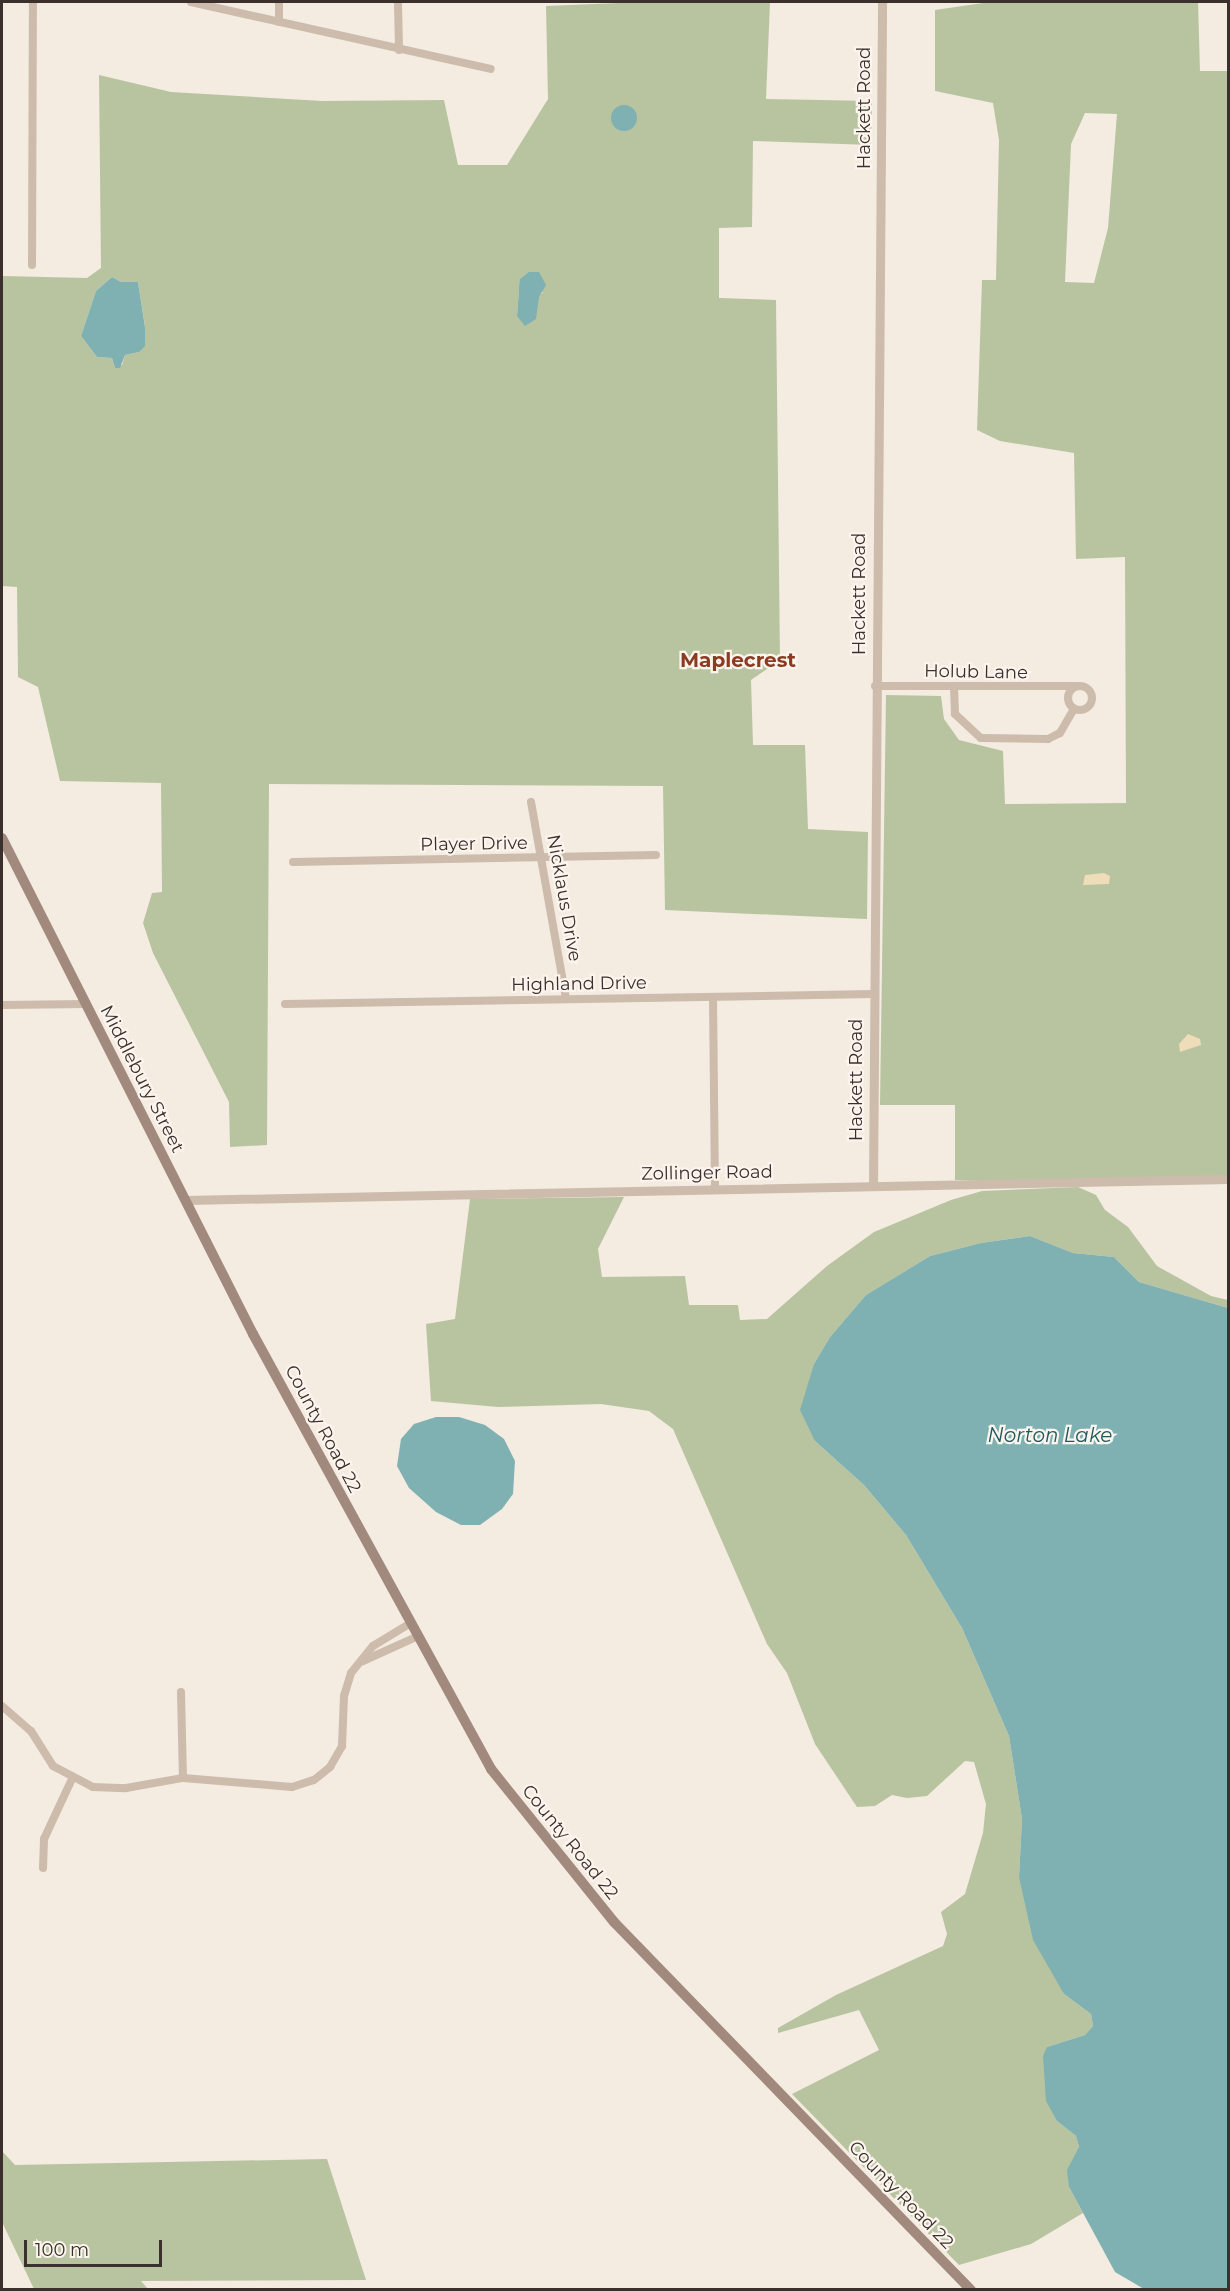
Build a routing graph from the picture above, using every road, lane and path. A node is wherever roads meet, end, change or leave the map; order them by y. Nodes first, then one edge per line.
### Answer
1 (33, 2) edge
2 (191, 2) edge
3 (279, 2) edge
4 (398, 2) edge
5 (882, 2) edge
6 (279, 22) junction
7 (399, 50) junction
8 (491, 69) dead end
9 (32, 265) dead end
10 (875, 686) junction
11 (954, 686) junction
12 (1075, 686) junction
13 (1074, 709) junction
14 (531, 802) dead end
15 (2, 838) edge
16 (656, 855) dead end
17 (543, 857) junction
18 (293, 862) dead end
19 (873, 993) junction
20 (713, 998) junction
21 (566, 999) junction
22 (86, 1004) junction
23 (285, 1004) dead end
24 (2, 1005) edge
25 (1228, 1179) edge
26 (873, 1186) junction
27 (715, 1189) junction
28 (186, 1200) junction
29 (253, 1334) joint
30 (409, 1624) junction
31 (416, 1638) junction
32 (363, 1661) junction
33 (181, 1692) dead end
34 (2, 1706) edge
35 (183, 1778) junction
36 (72, 1779) junction
37 (43, 1868) dead end
38 (971, 2289) edge

1 - 9 street
2 - 6 street
3 - 6 street
4 - 7 street
5 - 10 street, Hackett Road
6 - 7 street
7 - 8 street
10 - 11 street, Holub Lane
10 - 19 street, Hackett Road
11 - 12 street, Holub Lane
11 - 13 street
12 - 13 street
12 - 13 street
14 - 17 street, Nicklaus Drive
15 - 22 main road, Middlebury Street
16 - 17 street, Player Drive
17 - 18 street, Player Drive
17 - 21 street, Nicklaus Drive
19 - 20 street, Highland Drive
19 - 26 street, Hackett Road
20 - 21 street, Highland Drive
20 - 27 street
21 - 23 street, Highland Drive
22 - 24 street
22 - 28 main road, Middlebury Street
25 - 26 street, Zollinger Road
26 - 27 street, Zollinger Road
27 - 28 street, Zollinger Road
28 - 29 main road, Middlebury Street
29 - 30 main road, County Road 22
30 - 31 main road, County Road 22
30 - 32 street
31 - 32 street
31 - 38 main road, County Road 22
32 - 35 street
33 - 35 street
34 - 36 street
35 - 36 street
36 - 37 street

